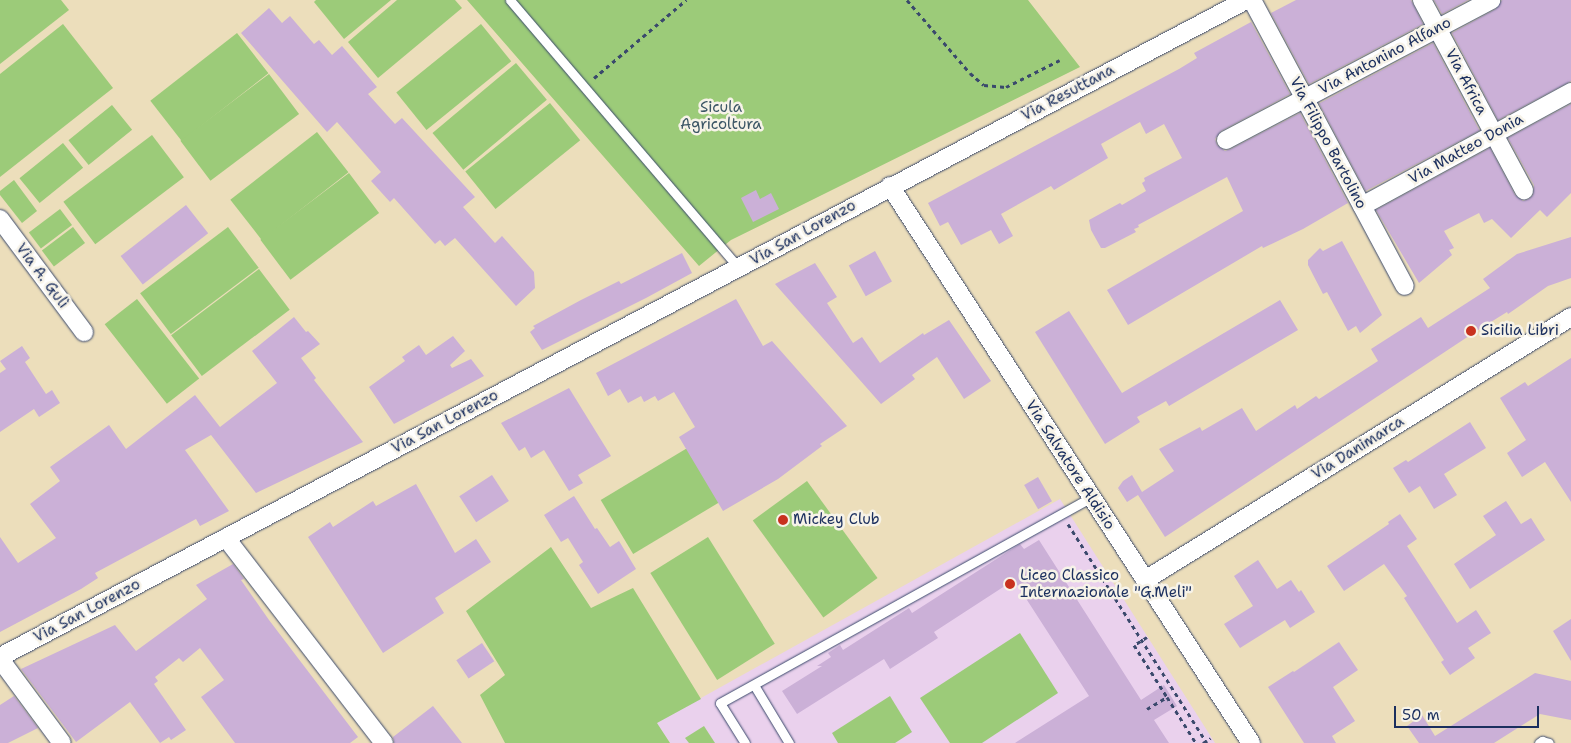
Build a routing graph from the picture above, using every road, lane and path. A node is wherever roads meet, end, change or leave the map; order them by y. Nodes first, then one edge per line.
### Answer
1 (510, 0) edge
2 (686, 0) edge
3 (907, 0) edge
4 (1246, 0) edge
5 (1252, 0) edge
6 (1422, 0) edge
7 (1491, 0) edge
8 (1438, 29) junction
9 (1060, 60) dead end
10 (584, 86) junction
11 (1571, 92) edge
12 (1305, 99) junction
13 (1494, 134) junction
14 (1226, 140) dead end
15 (890, 186) junction
16 (1524, 190) dead end
17 (1362, 206) junction
18 (0, 219) edge
19 (739, 268) junction
20 (1405, 286) dead end
21 (1571, 317) edge
22 (84, 332) dead end
23 (1092, 497) junction
24 (1062, 514) junction
25 (226, 538) junction
26 (1145, 580) junction
27 (1147, 637) dead end
28 (1141, 641) junction
29 (0, 658) edge
30 (754, 685) junction
31 (1166, 697) junction
32 (1147, 709) dead end
33 (1211, 738) dead end
34 (1205, 742) edge
35 (62, 743) edge
36 (384, 743) edge
37 (745, 743) edge
38 (789, 743) edge
39 (1196, 743) edge
40 (1251, 743) edge
41 (1539, 743) edge
42 (1549, 743) edge

1 - 10 lane
2 - 10 path
3 - 9 path
4 - 15 street, Via Resuttana
5 - 12 street, Via Filippo Bartolino
6 - 8 street, Via Africa
7 - 8 street, Via Antonino Alfano
8 - 12 street, Via Antonino Alfano
8 - 13 street, Via Africa
10 - 19 lane
11 - 13 street, Via Matteo Donia
12 - 14 street, Via Antonino Alfano
12 - 17 street, Via Filippo Bartolino
13 - 16 street, Via Africa
13 - 17 street, Via Matteo Donia
15 - 19 street, Via San Lorenzo
15 - 23 street, Via Salvatore Aldisio
17 - 20 street, Via Filippo Bartolino
18 - 22 street, Via A. Gulì
19 - 25 street, Via San Lorenzo
21 - 26 street, Via Danimarca
23 - 24 lane
23 - 26 street, Via Salvatore Aldisio
24 - 28 path
24 - 30 lane
25 - 29 street, Via San Lorenzo
25 - 36 street
26 - 40 street, Via Salvatore Aldisio
27 - 28 path
28 - 31 path
28 - 34 path
29 - 35 street
30 - 37 lane
30 - 38 lane
31 - 32 path
31 - 39 path
33 - 34 path
41 - 42 lane

